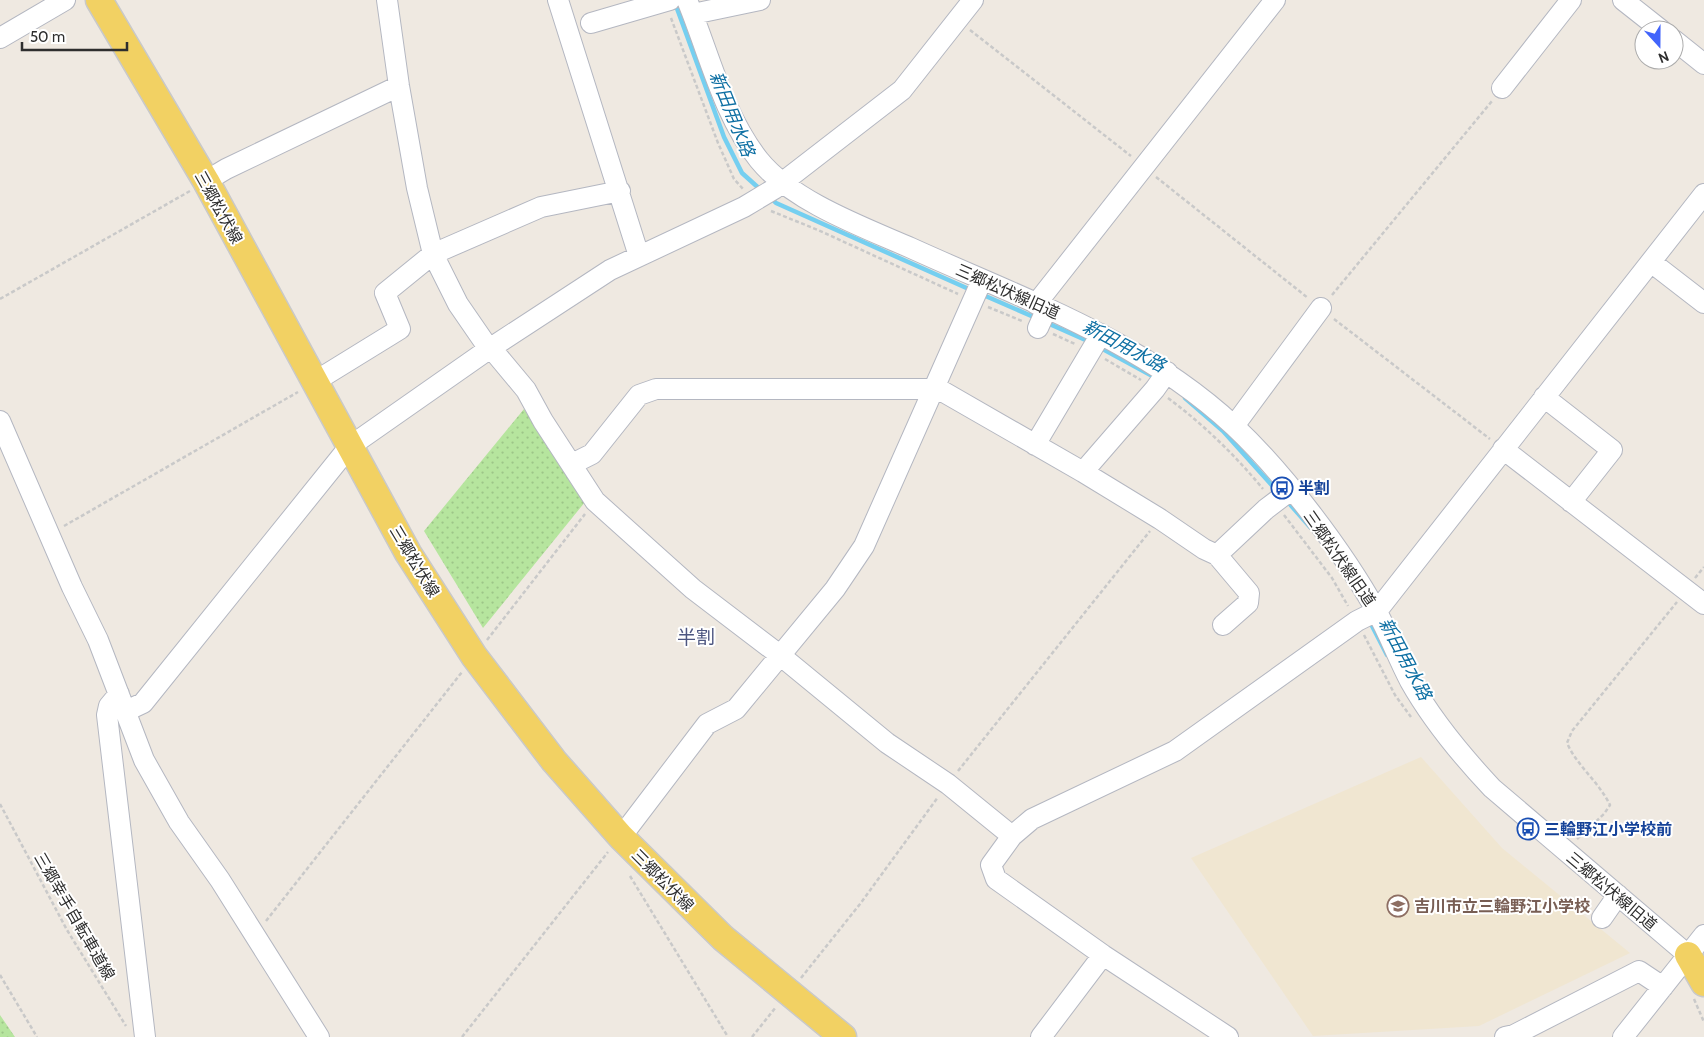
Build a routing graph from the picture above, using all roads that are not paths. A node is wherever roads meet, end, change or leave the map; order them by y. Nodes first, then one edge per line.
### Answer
1 (65, 0) edge
2 (99, 0) edge
3 (388, 0) edge
4 (558, 0) edge
5 (760, 0) edge
6 (973, 0) edge
7 (1275, 0) edge
8 (1571, 0) edge
9 (1623, 0) edge
10 (668, 1) edge
11 (690, 7) edge
12 (1648, 20) edge
13 (591, 23) dead end
14 (0, 38) edge
15 (1684, 48) edge
16 (1704, 64) edge
17 (399, 86) junction
18 (1502, 88) road end
19 (206, 182) junction
20 (778, 186) junction
21 (620, 192) junction
22 (1702, 201) edge
23 (433, 254) junction
24 (639, 256) junction
25 (1651, 262) junction
26 (978, 290) junction
27 (1704, 303) edge
28 (1321, 308) road end
29 (1041, 314) junction
30 (1096, 342) junction
31 (490, 349) junction
32 (1162, 380) junction
33 (314, 382) junction
34 (934, 388) junction
35 (1544, 397) junction
36 (0, 421) edge
37 (1234, 426) junction
38 (1034, 445) junction
39 (349, 446) junction
40 (1503, 449) junction
41 (572, 464) junction
42 (1083, 472) junction
43 (1284, 495) junction
44 (1571, 502) junction
45 (1217, 555) junction
46 (1704, 604) edge
47 (1368, 616) junction
48 (1223, 624) dead end
49 (781, 656) junction
50 (122, 702) junction
51 (1012, 836) junction
52 (621, 837) junction
53 (1618, 895) junction
54 (1602, 918) dead end
55 (1704, 935) edge
56 (1103, 955) junction
57 (1696, 960) edge
58 (1704, 983) edge
59 (1663, 987) junction
60 (136, 1033) edge
61 (319, 1037) edge
62 (843, 1037) edge
63 (1040, 1037) edge
64 (1228, 1037) edge
65 (1505, 1037) edge
66 (1623, 1037) edge

1 - 14 street
2 - 19 main road, 三郷松伏線
3 - 17 street
4 - 21 street
5 - 11 street
6 - 20 street
7 - 29 street
8 - 18 street
9 - 12 street
10 - 13 street
11 - 20 street, 三郷松伏線旧道
15 - 16 street
17 - 19 street
17 - 23 street
19 - 33 main road, 三郷松伏線
20 - 24 street
20 - 26 street, 三郷松伏線旧道
21 - 23 street
21 - 24 street
22 - 25 street
23 - 31 street
23 - 33 street
24 - 31 street
25 - 27 street
25 - 35 street
26 - 29 street, 三郷松伏線旧道
26 - 34 street
28 - 37 street
29 - 30 street, 三郷松伏線旧道
30 - 32 street, 三郷松伏線旧道
30 - 38 street
31 - 39 street
31 - 41 street
32 - 37 street, 三郷松伏線旧道
32 - 42 street
33 - 39 main road, 三郷松伏線
34 - 38 street
34 - 41 street
34 - 49 street
35 - 40 street
35 - 44 street
36 - 50 street
37 - 43 street, 三郷松伏線旧道
38 - 42 street
39 - 50 street
39 - 52 main road, 三郷松伏線
40 - 44 street
40 - 47 street
41 - 49 street
42 - 45 street
43 - 45 street
43 - 47 street, 三郷松伏線旧道
44 - 46 street
45 - 48 street
47 - 51 street
47 - 53 street, 三郷松伏線旧道
49 - 51 street
49 - 52 street
50 - 60 street
50 - 61 street
51 - 56 street
52 - 62 main road, 三郷松伏線
53 - 54 street
53 - 57 street, 三郷松伏線旧道
55 - 57 street
56 - 63 street
56 - 64 street
57 - 58 main road
57 - 59 street
59 - 65 street
59 - 66 street

